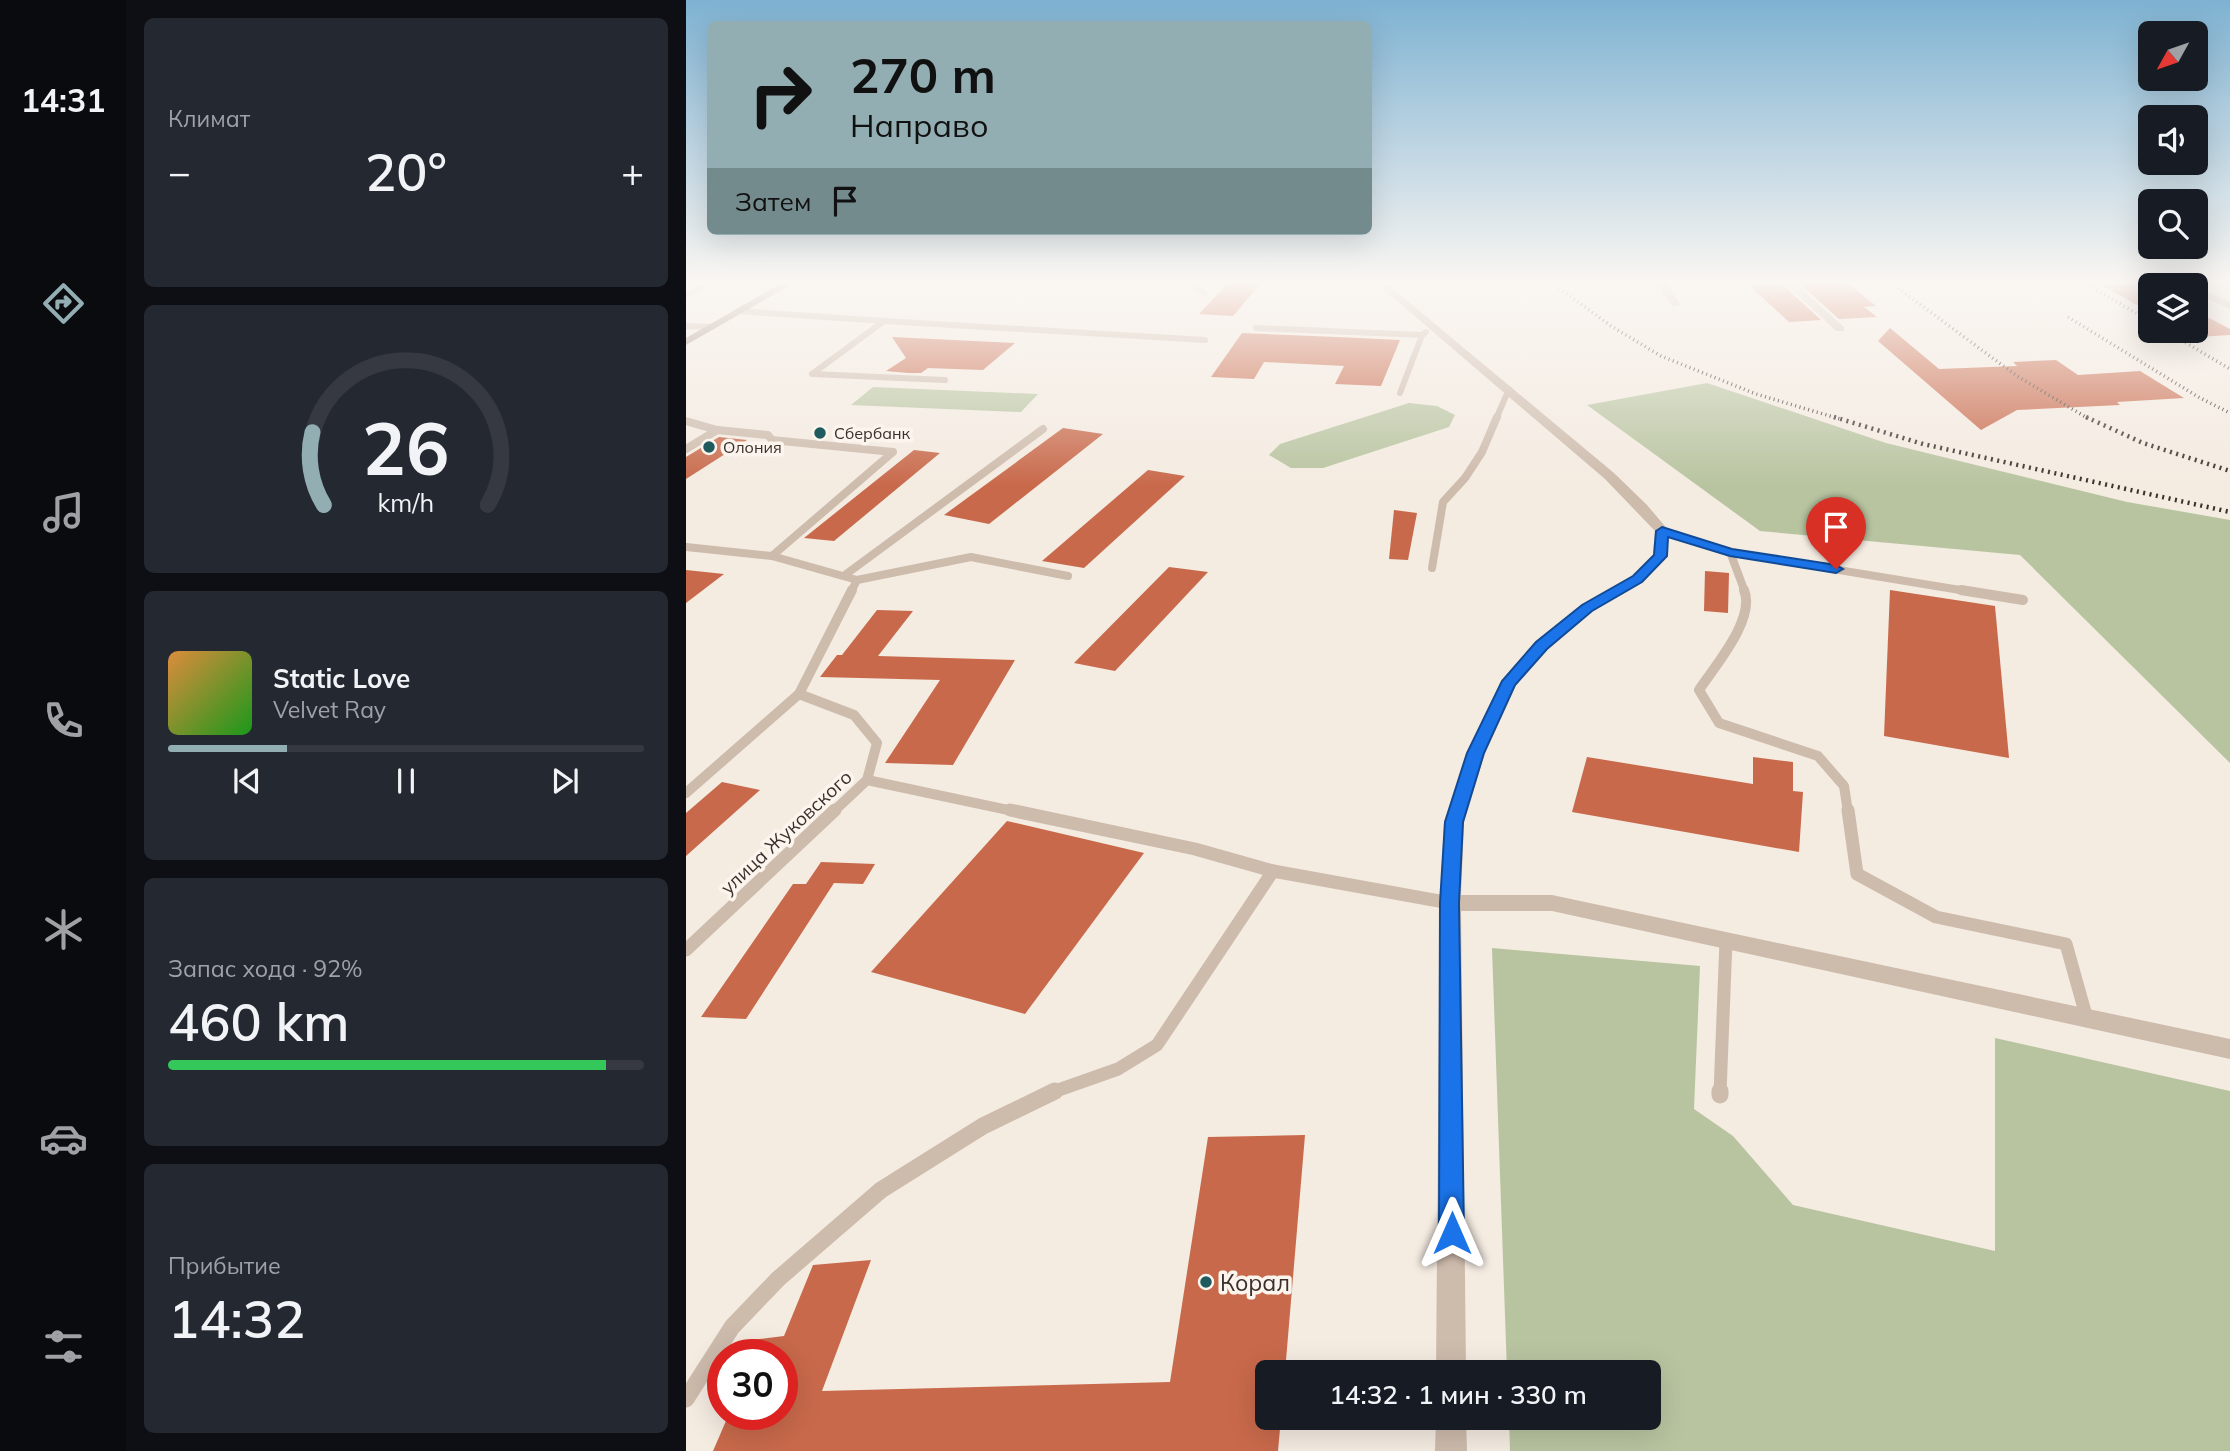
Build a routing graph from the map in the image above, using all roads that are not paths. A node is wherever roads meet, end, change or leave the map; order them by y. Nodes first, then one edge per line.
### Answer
1 (844, 351) edge
2 (1418, 351) edge
3 (1453, 351) edge
4 (946, 380) dead end
5 (1509, 389) junction
6 (1400, 393) dead end
7 (686, 421) edge
8 (1043, 429) dead end
9 (717, 430) junction
10 (686, 449) edge
11 (1662, 531) junction
12 (686, 547) edge
13 (1730, 552) junction
14 (772, 556) junction
15 (1432, 568) dead end
16 (845, 575) junction
17 (1068, 576) dead end
18 (857, 580) junction
19 (2023, 600) dead end
20 (799, 694) junction
21 (867, 780) junction
22 (686, 793) edge
23 (1273, 871) junction
24 (1450, 903) junction
25 (1726, 941) junction
26 (686, 950) edge
27 (2087, 1019) junction
28 (2230, 1049) edge
29 (1720, 1095) dead end
30 (1451, 1360) edge
31 (686, 1399) edge
32 (1451, 1430) edge
33 (1451, 1451) edge

1 - 4 lane
2 - 6 lane
3 - 5 street
5 - 11 street
5 - 15 lane
7 - 9 lane
8 - 16 lane
9 - 10 lane
9 - 14 lane
11 - 13 lane
11 - 24 street
12 - 14 lane
13 - 19 lane
13 - 27 lane
14 - 16 lane
16 - 18 lane
17 - 18 lane
18 - 20 lane
20 - 21 lane, улица Жуковского
20 - 22 lane
21 - 23 lane
21 - 26 lane, улица Жуковского
23 - 24 lane
23 - 31 lane
24 - 25 street
24 - 30 street
25 - 27 street
25 - 29 lane
27 - 28 street
32 - 33 street

